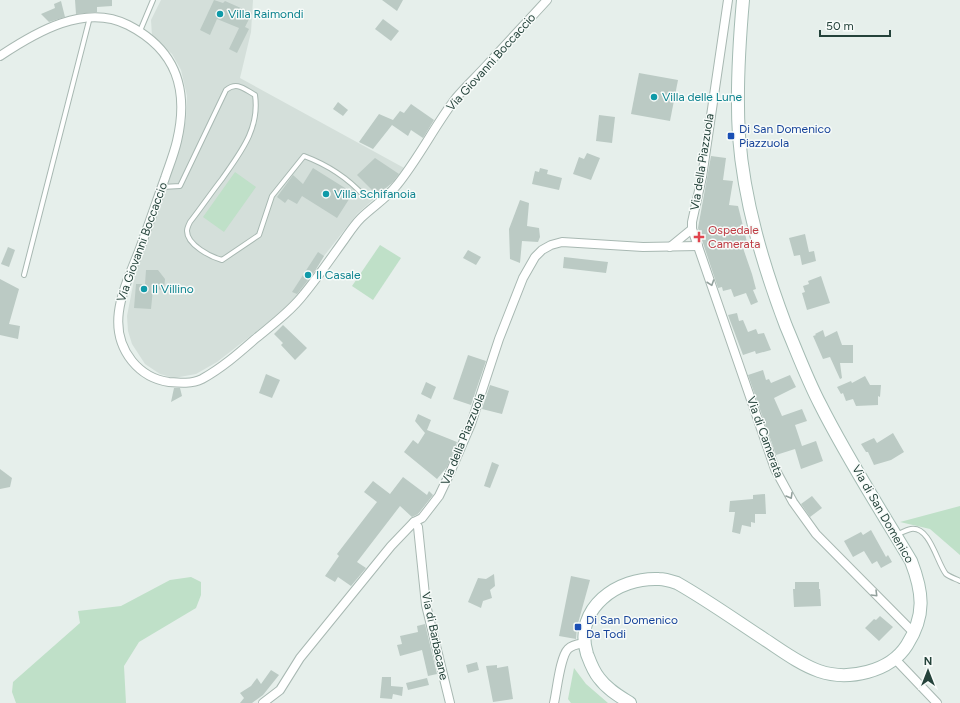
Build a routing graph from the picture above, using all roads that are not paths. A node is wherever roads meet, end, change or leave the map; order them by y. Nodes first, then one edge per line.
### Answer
1 (154, 0) edge
2 (547, 0) edge
3 (728, 0) edge
4 (743, 0) edge
5 (90, 17) junction
6 (140, 31) junction
7 (0, 56) edge
8 (162, 187) junction
9 (364, 196) dead end
10 (692, 228) junction
11 (698, 246) junction
12 (670, 247) junction
13 (24, 275) dead end
14 (414, 522) junction
15 (896, 535) junction
16 (960, 581) edge
17 (914, 633) junction
18 (585, 643) junction
19 (895, 659) junction
20 (280, 690) junction
21 (263, 703) edge
22 (275, 703) edge
23 (450, 703) edge
24 (554, 703) edge
25 (630, 703) edge
26 (937, 703) edge

1 - 6 lane
2 - 8 street, Via Giovanni Boccaccio
3 - 10 street, Via della Piazzuola
4 - 15 main road, Via di San Domenico
5 - 6 street, Via Giovanni Boccaccio
5 - 7 street, Via Giovanni Boccaccio
5 - 13 lane
6 - 8 street, Via Giovanni Boccaccio
8 - 9 lane
10 - 11 street, Via della Piazzuola
10 - 12 street
11 - 12 street, Via della Piazzuola
11 -> 17 street, Via di Camerata
12 - 14 street, Via della Piazzuola
14 - 20 street, Via della Piazzuola
14 - 23 street, Via di Barbacane
15 - 16 lane
15 - 17 main road, Via di San Domenico
17 - 19 main road, Via di San Domenico
18 - 19 main road, Via di San Domenico
18 - 24 street
18 - 25 main road, Via di San Domenico
19 - 26 street
20 - 21 street, Via della Piazzuola
20 - 22 street

